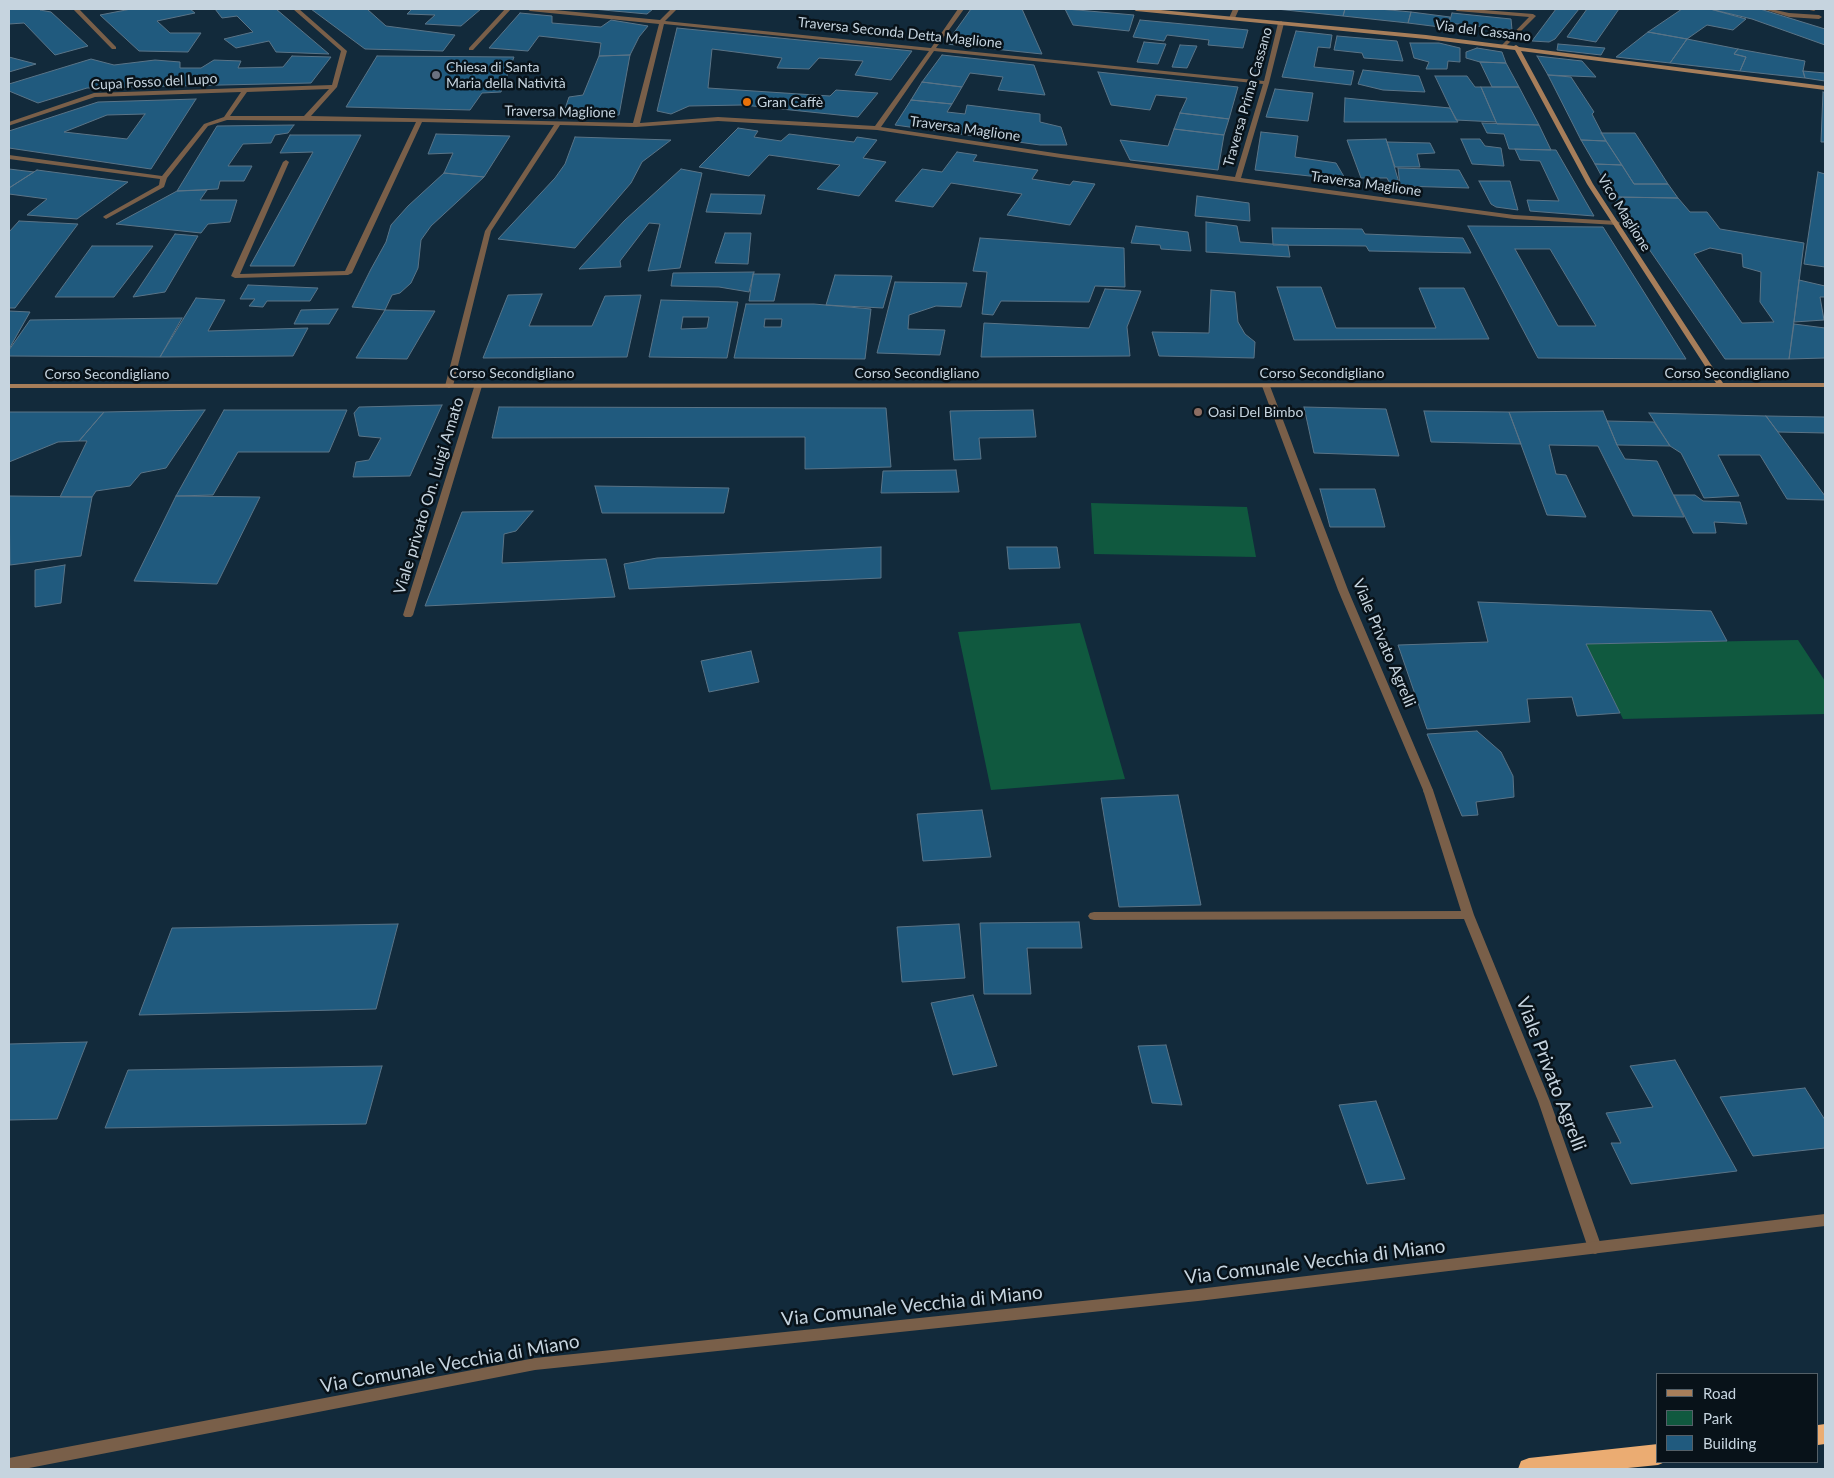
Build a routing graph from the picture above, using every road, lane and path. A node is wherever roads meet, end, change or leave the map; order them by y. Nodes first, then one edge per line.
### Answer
1 (76, 9) edge
2 (296, 9) edge
3 (508, 9) edge
4 (530, 9) edge
5 (674, 9) edge
6 (961, 9) edge
7 (1136, 9) edge
8 (1236, 9) edge
9 (1456, 9) edge
10 (1539, 9) edge
11 (1766, 9) edge
12 (1807, 9) edge
13 (1814, 9) edge
14 (1533, 16) junction
15 (1819, 16) junction
16 (1232, 18) junction
17 (1825, 19) edge
18 (662, 22) junction
19 (1281, 23) junction
20 (1504, 46) junction
21 (1516, 47) junction
22 (114, 48) dead end
23 (934, 49) junction
24 (471, 50) dead end
25 (1266, 83) junction
26 (334, 87) junction
27 (1825, 88) edge
28 (245, 90) junction
29 (226, 118) junction
30 (306, 118) junction
31 (420, 122) junction
32 (9, 124) edge
33 (557, 125) junction
34 (636, 125) junction
35 (876, 128) junction
36 (9, 157) edge
37 (286, 162) dead end
38 (164, 178) junction
39 (1238, 178) junction
40 (106, 217) dead end
41 (1617, 223) junction
42 (1721, 385) junction
43 (1825, 385) edge
44 (9, 386) edge
45 (449, 386) junction
46 (478, 386) junction
47 (1266, 386) junction
48 (408, 615) dead end
49 (1468, 915) junction
50 (1094, 916) dead end
51 (1825, 1220) edge
52 (1595, 1248) junction
53 (1656, 1454) edge
54 (9, 1466) edge
55 (1530, 1469) edge

1 - 22 street
2 - 26 street
3 - 24 street
4 - 18 street, Traversa Seconda Detta Maglione
5 - 18 street
6 - 23 street
7 - 16 main road, Via del Cassano
8 - 16 street
9 - 14 street
10 - 14 street
11 - 15 street
12 - 13 street
12 - 15 street
14 - 20 street
15 - 17 street
16 - 19 main road, Via del Cassano
18 - 23 street, Traversa Seconda Detta Maglione
18 - 34 street
19 - 20 main road, Via del Cassano
19 - 25 street, Traversa Prima Cassano
20 - 21 main road, Via del Cassano
21 - 27 main road, Via del Cassano
21 - 41 main road, Vico Maglione
23 - 25 street, Traversa Seconda Detta Maglione
23 - 35 street
25 - 39 street, Traversa Prima Cassano
26 - 28 street, Cupa Fosso del Lupo
26 - 30 street
28 - 29 street
28 - 32 street, Cupa Fosso del Lupo
29 - 30 street, Traversa Maglione
29 - 38 street
30 - 31 street, Traversa Maglione
31 - 33 street, Traversa Maglione
31 - 37 street
33 - 34 street, Traversa Maglione
33 - 45 street
34 - 35 street, Traversa Maglione
35 - 39 street, Traversa Maglione
36 - 38 street
38 - 40 street
39 - 41 street, Traversa Maglione
41 - 42 main road, Vico Maglione
42 - 43 main road, Corso Secondigliano
42 - 47 main road, Corso Secondigliano
44 - 45 main road, Corso Secondigliano
45 - 46 main road, Corso Secondigliano
46 - 47 main road, Corso Secondigliano
46 - 48 street, Viale privato On. Luigi Amato
47 - 49 street, Viale Privato Agrelli
49 - 50 street
49 - 52 street, Viale Privato Agrelli
51 - 52 street, Via Comunale Vecchia di Miano
52 - 54 street, Via Comunale Vecchia di Miano
53 - 55 highway

